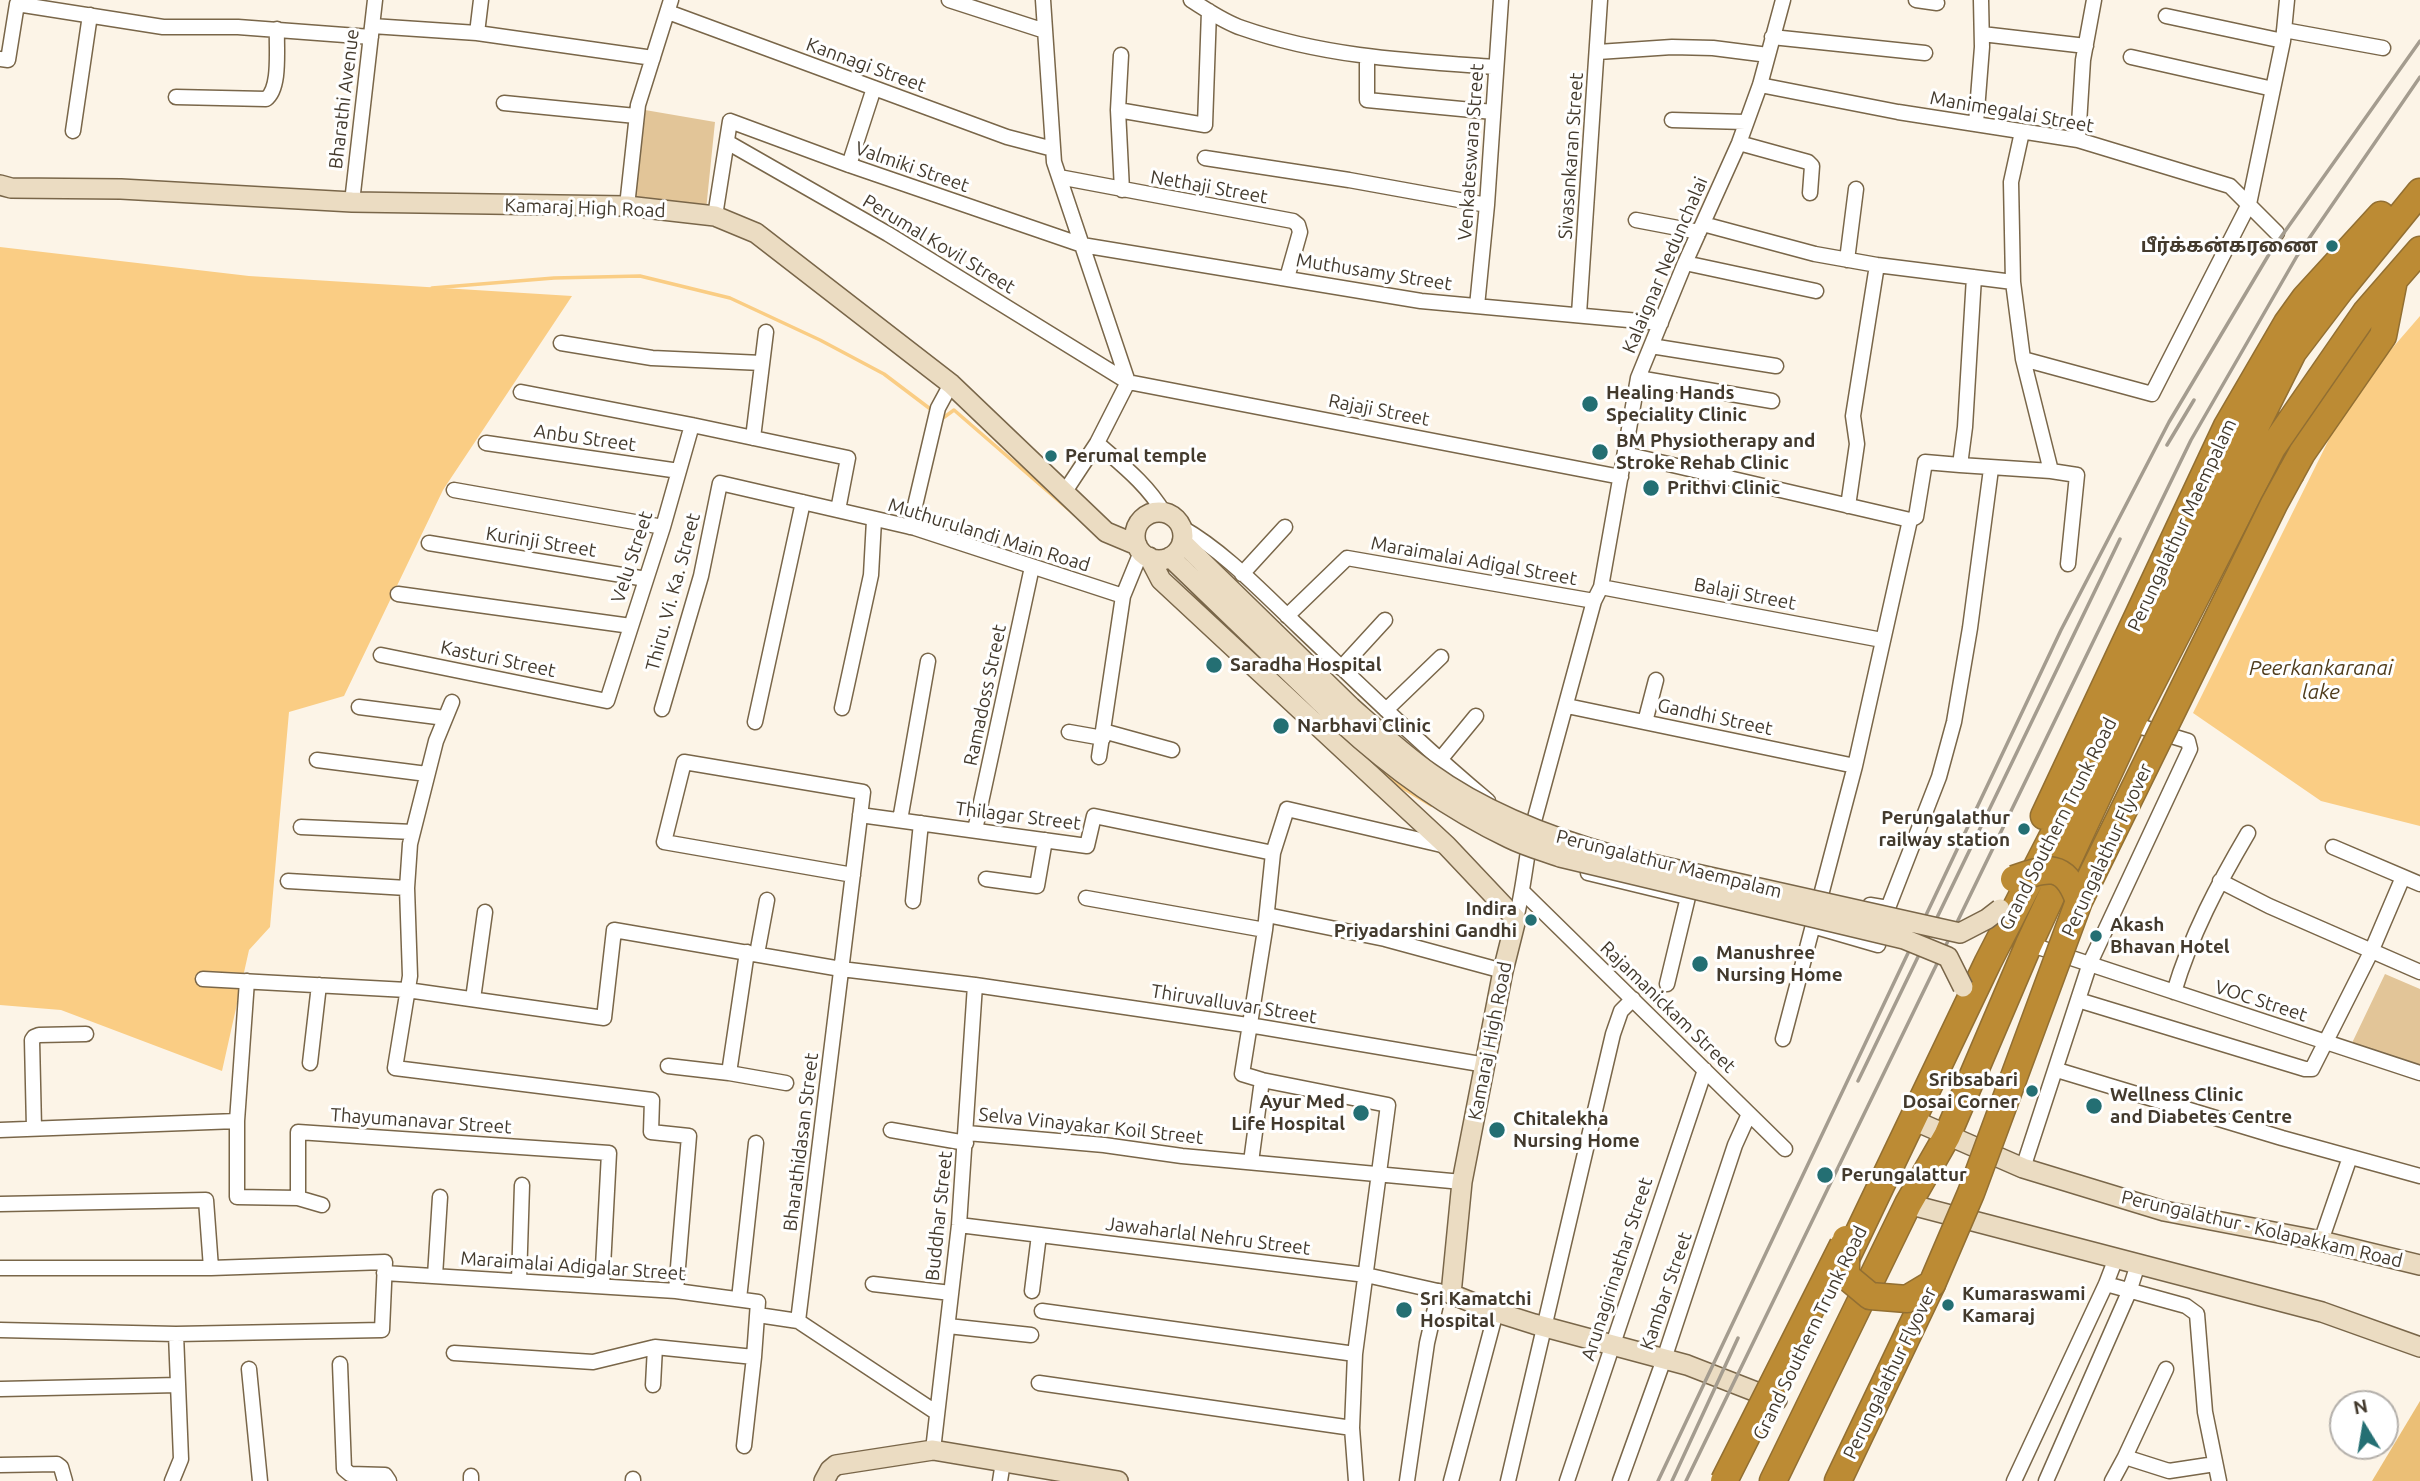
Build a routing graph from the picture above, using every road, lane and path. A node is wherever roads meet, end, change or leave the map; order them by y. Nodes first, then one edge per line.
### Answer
1 (375, 0) edge
2 (481, 0) edge
3 (949, 0) edge
4 (1043, 0) edge
5 (1191, 0) edge
6 (1501, 0) edge
7 (1600, 0) edge
8 (1783, 0) edge
9 (1916, 0) edge
10 (1981, 0) edge
11 (2094, 0) edge
12 (2287, 0) edge
13 (17, 2) edge
14 (1937, 3) dead end
15 (669, 6) edge
16 (1209, 11) junction
17 (90, 15) junction
18 (2166, 16) dead end
19 (277, 29) junction
20 (1045, 31) junction
21 (372, 32) junction
22 (477, 33) junction
23 (1982, 34) junction
24 (2283, 36) junction
25 (1772, 37) junction
26 (2086, 46) junction
27 (2383, 48) dead end
28 (1598, 52) junction
29 (1925, 53) dead end
30 (1121, 55) dead end
31 (1768, 55) junction
32 (1367, 57) junction
33 (2131, 57) dead end
34 (653, 58) junction
35 (0, 59) edge
36 (1496, 67) junction
37 (1760, 85) junction
38 (874, 88) junction
39 (2273, 89) junction
40 (176, 97) dead end
41 (504, 103) dead end
42 (1118, 110) junction
43 (1493, 112) junction
44 (636, 116) junction
45 (1672, 120) dead end
46 (1745, 122) junction
47 (1976, 123) junction
48 (73, 131) dead end
49 (2022, 132) junction
50 (2078, 140) junction
51 (727, 142) junction
52 (1739, 143) junction
53 (1053, 149) junction
54 (1205, 158) dead end
55 (849, 165) junction
56 (1059, 177) junction
57 (2420, 178) edge
58 (0, 185) edge
59 (1856, 189) dead end
60 (1122, 190) junction
61 (1810, 192) dead end
62 (2420, 192) edge
63 (352, 202) junction
64 (2249, 204) junction
65 (1488, 205) junction
66 (627, 206) junction
67 (715, 216) junction
68 (1636, 220) dead end
69 (1701, 228) junction
70 (2277, 233) dead end
71 (1082, 245) junction
72 (2420, 250) edge
73 (1847, 260) junction
74 (1685, 263) junction
75 (1877, 265) junction
76 (1287, 278) junction
77 (1974, 278) junction
78 (2395, 278) junction
79 (2013, 282) junction
80 (1816, 291) dead end
81 (1477, 306) junction
82 (1579, 314) junction
83 (1661, 323) junction
84 (766, 332) dead end
85 (561, 343) dead end
86 (1651, 346) junction
87 (2023, 359) junction
88 (762, 363) junction
89 (1776, 366) dead end
90 (1638, 378) junction
91 (1128, 382) junction
92 (951, 384) junction
93 (521, 392) dead end
94 (1772, 401) dead end
95 (692, 425) junction
96 (753, 438) junction
97 (486, 443) dead end
98 (1097, 443) junction
99 (1625, 454) junction
100 (1960, 465) junction
101 (1991, 468) junction
102 (679, 471) junction
103 (2050, 471) junction
104 (1621, 477) junction
105 (720, 484) joint
106 (454, 490) dead end
107 (803, 502) junction
108 (1075, 502) junction
109 (1849, 506) junction
110 (838, 510) junction
111 (1164, 513) junction
112 (874, 520) junction
113 (1910, 520) junction
114 (663, 527) junction
115 (910, 527) junction
116 (1285, 527) dead end
117 (1178, 542) junction
118 (429, 543) dead end
119 (1142, 551) junction
120 (2068, 564) dead end
121 (1032, 567) junction
122 (1242, 574) junction
123 (646, 579) junction
124 (1601, 587) junction
125 (398, 594) dead end
126 (1123, 596) junction
127 (1594, 601) junction
128 (1287, 615) junction
129 (1385, 620) dead end
130 (631, 626) junction
131 (1882, 640) junction
132 (381, 654) dead end
133 (1441, 657) dead end
134 (928, 661) dead end
135 (1341, 667) junction
136 (1656, 680) dead end
137 (607, 701) joint
138 (452, 702) dead end
139 (1567, 706) junction
140 (359, 707) dead end
141 (842, 708) dead end
142 (662, 709) dead end
143 (1385, 710) junction
144 (1345, 714) junction
145 (1476, 716) dead end
146 (445, 718) junction
147 (755, 722) dead end
148 (1645, 722) junction
149 (2132, 724) junction
150 (1069, 732) dead end
151 (1103, 734) junction
152 (1171, 750) dead end
153 (1099, 757) dead end
154 (317, 760) dead end
155 (1439, 761) junction
156 (1855, 766) junction
157 (427, 774) junction
158 (860, 815) junction
159 (900, 820) junction
160 (921, 823) junction
161 (1533, 825) junction
162 (301, 827) dead end
163 (975, 830) junction
164 (413, 832) junction
165 (2248, 833) dead end
166 (1045, 840) junction
167 (1447, 846) junction
168 (2333, 847) dead end
169 (1273, 853) junction
170 (1526, 855) junction
171 (853, 875) junction
172 (2403, 877) junction
173 (986, 879) dead end
174 (2014, 879) junction
175 (288, 881) dead end
176 (2220, 881) junction
177 (2420, 884) edge
178 (407, 888) junction
179 (1523, 892) junction
180 (1821, 895) junction
181 (1688, 897) junction
182 (1086, 898) dead end
183 (766, 900) dead end
184 (913, 901) dead end
185 (2079, 901) junction
186 (2000, 909) junction
187 (485, 912) dead end
188 (1267, 915) junction
189 (1516, 919) junction
190 (1813, 926) junction
191 (1265, 930) junction
192 (2029, 944) junction
193 (1878, 945) dead end
194 (2371, 952) junction
195 (752, 953) junction
196 (2090, 963) junction
197 (841, 969) junction
198 (1503, 971) junction
199 (2420, 972) edge
200 (203, 979) dead end
201 (247, 981) junction
202 (1667, 984) dead end
203 (319, 985) junction
204 (975, 985) junction
205 (1963, 987) junction
206 (407, 990) junction
207 (2174, 992) junction
208 (472, 999) junction
209 (1633, 999) junction
210 (2078, 1000) junction
211 (1249, 1026) junction
212 (86, 1034) dead end
213 (1783, 1039) dead end
214 (2326, 1042) junction
215 (310, 1063) dead end
216 (1486, 1065) junction
217 (668, 1066) dead end
218 (1705, 1070) junction
219 (2057, 1070) junction
220 (729, 1073) junction
221 (2420, 1073) edge
222 (1262, 1080) junction
223 (786, 1083) dead end
224 (1749, 1114) junction
225 (1913, 1120) junction
226 (237, 1121) junction
227 (34, 1128) junction
228 (0, 1130) edge
229 (891, 1130) dead end
230 (1947, 1136) junction
231 (966, 1138) junction
232 (756, 1143) dead end
233 (1785, 1149) dead end
234 (2350, 1157) junction
235 (1251, 1162) junction
236 (2023, 1168) junction
237 (1379, 1173) junction
238 (2420, 1177) edge
239 (1462, 1182) junction
240 (522, 1185) dead end
241 (299, 1198) junction
242 (440, 1198) dead end
243 (0, 1204) edge
244 (1908, 1204) junction
245 (322, 1205) dead end
246 (959, 1226) junction
247 (1039, 1235) junction
248 (1846, 1239) junction
249 (2321, 1241) junction
250 (2116, 1258) junction
251 (2138, 1264) junction
252 (2420, 1265) edge
253 (0, 1268) edge
254 (211, 1268) junction
255 (384, 1273) junction
256 (1366, 1275) junction
257 (435, 1276) junction
258 (519, 1281) junction
259 (873, 1284) dead end
260 (1933, 1284) junction
261 (2106, 1284) junction
262 (602, 1286) junction
263 (676, 1291) junction
264 (1032, 1291) dead end
265 (2129, 1292) junction
266 (951, 1293) junction
267 (1445, 1293) junction
268 (739, 1299) junction
269 (758, 1309) junction
270 (1042, 1311) dead end
271 (1496, 1312) junction
272 (798, 1321) junction
273 (948, 1326) junction
274 (1545, 1327) junction
275 (0, 1330) edge
276 (176, 1334) junction
277 (1031, 1335) dead end
278 (1614, 1344) junction
279 (655, 1347) junction
280 (2420, 1347) edge
281 (454, 1353) dead end
282 (1355, 1354) junction
283 (754, 1357) junction
284 (1664, 1359) junction
285 (340, 1364) dead end
286 (249, 1369) dead end
287 (2166, 1369) dead end
288 (1039, 1383) dead end
289 (178, 1385) junction
290 (653, 1385) dead end
291 (1, 1389) edge
292 (1777, 1400) junction
293 (937, 1413) junction
294 (1352, 1429) junction
295 (744, 1446) dead end
296 (933, 1450) junction
297 (2125, 1457) junction
298 (2215, 1464) junction
299 (0, 1465) edge
300 (1002, 1472) edge
301 (2167, 1476) edge
302 (65, 1481) edge
303 (172, 1481) edge
304 (260, 1481) edge
305 (389, 1481) edge
306 (824, 1481) edge
307 (1118, 1481) edge
308 (1356, 1481) edge
309 (1407, 1481) edge
310 (1451, 1481) edge
311 (1508, 1481) edge
312 (1567, 1481) edge
313 (1620, 1481) edge
314 (1724, 1481) edge
315 (1738, 1481) edge
316 (1773, 1481) edge
317 (1838, 1481) edge
318 (2014, 1481) edge
319 (2046, 1481) edge
320 (2112, 1481) edge
321 (2218, 1481) edge

1 - 21 street, Bharathi Avenue
2 - 22 street
3 - 20 street
4 - 20 street
5 - 16 street
6 - 36 street, Venkateswara Street
7 - 28 street, Sivasankaran Street
8 - 25 street, Kalaignar Nedunchalai
9 - 14 street
10 - 23 street
11 - 26 street
12 - 24 street
13 - 17 street
13 - 35 street
15 - 34 street
15 - 38 street, Kannagi Street
16 - 32 street
16 - 42 street
17 - 19 street
17 - 48 street
18 - 24 street
19 - 21 street
19 - 40 street
20 - 53 street
21 - 22 street
21 - 63 street, Bharathi Avenue
22 - 34 street
23 - 26 street
23 - 47 street
24 - 27 street
24 - 39 street
25 - 29 street
25 - 31 street, Kalaignar Nedunchalai
26 - 50 street
28 - 31 street
28 - 82 street, Sivasankaran Street
30 - 42 street
31 - 37 street, Kalaignar Nedunchalai
32 - 36 street
32 - 43 street
33 - 39 street
34 - 44 street
36 - 43 street, Venkateswara Street
37 - 46 street, Kalaignar Nedunchalai
37 - 47 street, Manimegalai Street
38 - 53 street, Kannagi Street
38 - 55 street
39 - 64 street
41 - 44 street
42 - 60 street
43 - 65 street, Venkateswara Street
44 - 66 street
45 - 46 street
46 - 52 street, Kalaignar Nedunchalai
47 - 49 street, Manimegalai Street
49 - 50 street, Manimegalai Street
49 - 79 street
50 - 64 street, Manimegalai Street
51 - 55 street, Valmiki Street
51 - 67 street
51 - 91 street, Perumal Kovil Street
52 - 61 street
52 - 69 street, Kalaignar Nedunchalai
53 - 56 street
54 - 65 street
55 - 71 street, Valmiki Street
56 - 60 street, Nethaji Street
56 - 71 street
57 - 174 highway, Perungalathur Maempalam
58 - 63 street, Kamaraj High Road
59 - 73 street
60 - 76 street, Nethaji Street
62 - 225 highway, Grand Southern Trunk Road
63 - 66 street, Kamaraj High Road
64 - 70 street, Manimegalai Street
64 - 87 street
65 - 81 street, Venkateswara Street
66 - 67 street, Kamaraj High Road
67 - 92 street, Kamaraj High Road
68 - 69 street
69 - 73 street
69 - 74 street, Kalaignar Nedunchalai
71 - 76 street, Muthusamy Street
71 - 91 street
72 - 78 highway, Grand Southern Trunk Road
73 - 75 street
74 - 80 street
74 - 83 street, Kalaignar Nedunchalai
75 - 77 street
75 - 109 street
76 - 81 street, Muthusamy Street
77 - 79 street
77 - 100 street
78 - 149 highway, Grand Southern Trunk Road
78 - 185 highway, Perungalathur Flyover, bridge
79 - 87 street
81 - 82 street, Muthusamy Street
82 - 83 street, Muthusamy Street
83 - 86 street, Kalaignar Nedunchalai
84 - 88 street
85 - 88 street
86 - 89 street
86 - 90 street, Kalaignar Nedunchalai
87 - 103 street
88 - 96 street
90 - 94 street
90 - 99 street, Kalaignar Nedunchalai
91 - 98 street
91 - 104 street, Rajaji Street
92 - 108 street, Kamaraj High Road
92 - 115 street
93 - 95 street
95 - 96 street
95 - 102 street, Velu Street
96 - 110 street
97 - 102 street, Anbu Street
98 - 108 street
98 - 111 street
99 - 104 street, Kalaignar Nedunchalai
99 - 109 street
100 - 101 street
100 - 113 street
101 - 103 street
101 - 180 street
102 - 114 street, Velu Street
103 - 120 street
104 - 124 street, Kalaignar Nedunchalai
105 - 107 street, Muthurulandi Main Road
105 - 142 street, Thiru. Vi. Ka. Street
106 - 114 street
107 - 110 street, Muthurulandi Main Road
107 - 147 street
108 - 119 street, Kamaraj High Road
109 - 113 street
110 - 112 street, Muthurulandi Main Road
111 - 117 street
111 - 119 street
112 - 115 street, Muthurulandi Main Road
112 - 141 street
113 - 131 street
114 - 123 street, Velu Street
115 - 121 street, Muthurulandi Main Road
116 - 122 street
117 - 119 street
117 - 122 street
117 - 144 street, Perungalathur Maempalam
118 - 123 street, Kurinji Street
119 - 126 street
119 - 167 street
121 - 126 street, Muthurulandi Main Road
121 - 163 street, Ramadoss Street
122 - 128 street
123 - 130 street, Velu Street
124 - 127 street, Kalaignar Nedunchalai
124 - 131 street, Balaji Street
125 - 130 street
126 - 151 street
127 - 128 street, Maraimalai Adigal Street
127 - 139 street, Kalaignar Nedunchalai
128 - 135 street
129 - 135 street
130 - 137 street, Velu Street
131 - 156 street
132 - 137 street, Kasturi Street
133 - 143 street
134 - 159 street
135 - 143 street
136 - 148 street
138 - 146 street
139 - 148 street, Gandhi Street
139 - 161 street, Kalaignar Nedunchalai
140 - 146 street
143 - 155 street
144 - 186 street, Perungalathur Maempalam, bridge
144 - 205 street, Perungalathur Maempalam, bridge
145 - 155 street
146 - 157 street
148 - 156 street, Gandhi Street
149 - 192 highway, Grand Southern Trunk Road
149 - 196 street
150 - 151 street
151 - 152 street
151 - 153 street
154 - 157 street
155 - 161 street
156 - 180 street
157 - 164 street
158 - 159 street, Thilagar Street
158 - 171 street, Bharathidasan Street
158 - 171 street
159 - 160 street, Thilagar Street
160 - 163 street, Thilagar Street
160 - 184 street
161 - 170 street, Kalaignar Nedunchalai
161 - 180 street
162 - 164 street
163 - 166 street, Thilagar Street
164 - 178 street
165 - 176 street
166 - 169 street, Thilagar Street
166 - 173 street
167 - 169 street
167 - 189 street
168 - 172 street
169 - 188 street
170 - 179 street, Kalaignar Nedunchalai
170 - 181 street
171 - 197 street, Bharathidasan Street
172 - 177 street
172 - 194 street
174 - 185 highway, bridge
174 - 186 highway, Perungalathur Maempalam
175 - 178 street
176 - 194 street
176 - 207 street
178 - 206 street
179 - 189 street, Kalaignar Nedunchalai
179 - 209 street, Rajamanickam Street
180 - 190 street
181 - 190 street
181 - 202 street
182 - 191 street
183 - 195 street
185 - 260 highway, Perungalathur Flyover, bridge
186 - 205 highway, Perungalathur Maempalam, bridge
187 - 208 street
188 - 191 street
188 - 198 street
189 - 198 street, Kamaraj High Road
190 - 193 street
190 - 213 street
191 - 211 street
192 - 196 street, VOC Street
192 - 230 highway, Grand Southern Trunk Road
194 - 199 street
194 - 214 street
195 - 197 street, Thiruvalluvar Street
195 - 208 street, Thiruvalluvar Street
195 - 220 street
196 - 207 street, VOC Street
196 - 210 street
197 - 204 street, Thiruvalluvar Street
197 - 272 street, Bharathidasan Street
198 - 216 street, Kamaraj High Road
200 - 201 street
201 - 203 street
201 - 226 street
203 - 206 street
203 - 215 street
204 - 211 street, Thiruvalluvar Street
204 - 231 street, Buddhar Street
205 - 248 highway, Perungalathur Maempalam
206 - 208 street
206 - 263 street
207 - 214 street, VOC Street
209 - 218 street, Rajamanickam Street
209 - 274 street
210 - 214 street
210 - 219 street
211 - 216 street, Thiruvalluvar Street
211 - 222 street
212 - 227 street
214 - 221 street, VOC Street
216 - 239 street, Kamaraj High Road
217 - 220 street
218 - 224 street, Rajamanickam Street
218 - 278 street, Arunagirinathar Street
219 - 234 street
219 - 236 street
220 - 223 street
222 - 235 street
222 - 237 street
224 - 233 street, Rajamanickam Street
224 - 284 street, Kambar Street
225 - 230 street, Perungalathur - Kolapakkam Road
225 - 292 highway, Grand Southern Trunk Road
226 - 227 street
226 - 241 street
227 - 228 street
229 - 231 street, Selva Vinayakar Koil Street
230 - 236 street, Perungalathur - Kolapakkam Road
230 - 244 highway, Grand Southern Trunk Road
231 - 235 street, Selva Vinayakar Koil Street
231 - 246 street, Buddhar Street
232 - 268 street
234 - 238 street
234 - 249 street
235 - 237 street, Selva Vinayakar Koil Street
236 - 249 street, Perungalathur - Kolapakkam Road
237 - 239 street, Selva Vinayakar Koil Street
237 - 256 street
239 - 267 street, Kamaraj High Road
240 - 258 street
241 - 245 street
241 - 262 street, Thayumanavar Street
242 - 257 street
243 - 254 street
244 - 250 street
244 - 316 highway, Grand Southern Trunk Road
246 - 247 street, Jawaharlal Nehru Street
246 - 266 street, Buddhar Street
247 - 256 street, Jawaharlal Nehru Street
247 - 264 street
248 - 260 highway, bridge
248 - 314 highway, Perungalathur Maempalam, bridge
249 - 252 street, Perungalathur - Kolapakkam Road
250 - 251 street
250 - 261 street
251 - 265 street
251 - 280 street
253 - 254 street
254 - 255 street
255 - 257 street, Maraimalai Adigalar Street
255 - 276 street
256 - 267 street, Jawaharlal Nehru Street
256 - 282 street
257 - 258 street, Maraimalai Adigalar Street
258 - 262 street, Maraimalai Adigalar Street
259 - 266 street
260 - 317 highway, Perungalathur Flyover
261 - 265 street
261 - 318 street
262 - 263 street, Maraimalai Adigalar Street
263 - 268 street, Maraimalai Adigalar Street
265 - 298 street
265 - 319 street
266 - 273 street, Buddhar Street
267 - 271 street
267 - 309 street
268 - 269 street, Maraimalai Adigalar Street
269 - 272 street, Maraimalai Adigalar Street
269 - 283 street
270 - 282 street
271 - 274 street
271 - 310 street
272 - 293 street
273 - 277 street
273 - 293 street, Buddhar Street
274 - 278 street
274 - 311 street
275 - 276 street
276 - 289 street
278 - 284 street
278 - 312 street, Arunagirinathar Street
279 - 281 street
279 - 283 street
279 - 290 street
282 - 294 street
283 - 295 street
284 - 292 street
284 - 313 street, Kambar Street
285 - 305 street
286 - 304 street
287 - 297 street
288 - 294 street
289 - 291 street
289 - 303 street
292 - 315 highway, Grand Southern Trunk Road
293 - 296 street, Buddhar Street
294 - 308 street
296 - 300 street
296 - 306 street
297 - 301 street
297 - 320 street
298 - 301 street
298 - 321 street
299 - 302 street
300 - 307 street

